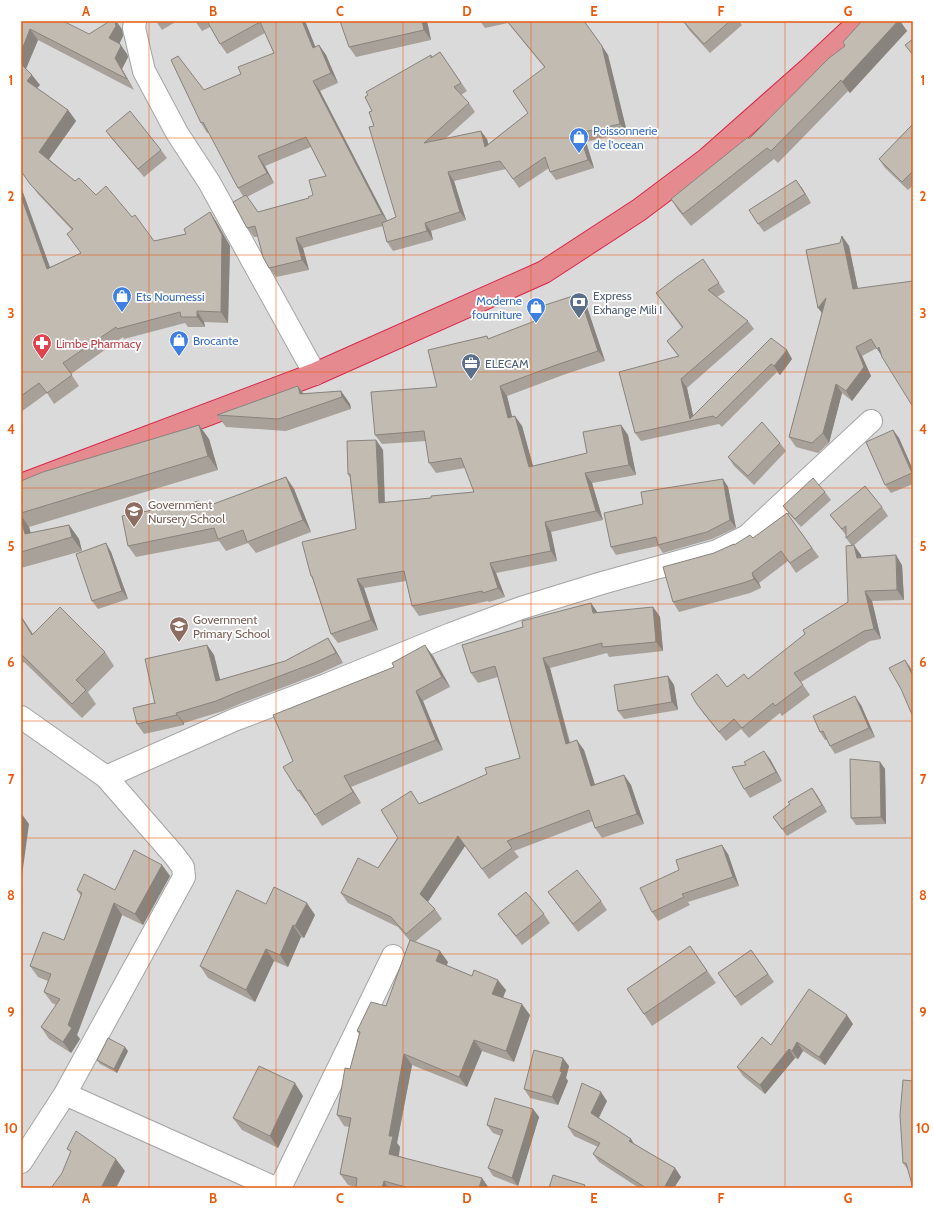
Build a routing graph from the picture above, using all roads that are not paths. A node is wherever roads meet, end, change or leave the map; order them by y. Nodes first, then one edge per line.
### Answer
1 (135, 21) edge
2 (860, 21) edge
3 (314, 374) junction
4 (871, 421) dead end
5 (21, 485) edge
6 (21, 717) edge
7 (106, 777) junction
8 (393, 956) dead end
9 (65, 1094) junction
10 (21, 1162) edge
11 (275, 1188) edge
12 (280, 1188) edge

1 - 3 street
2 - 3 highway
3 - 5 highway
4 - 7 street
6 - 7 street
7 - 9 street
8 - 12 street
9 - 10 street
9 - 11 street

